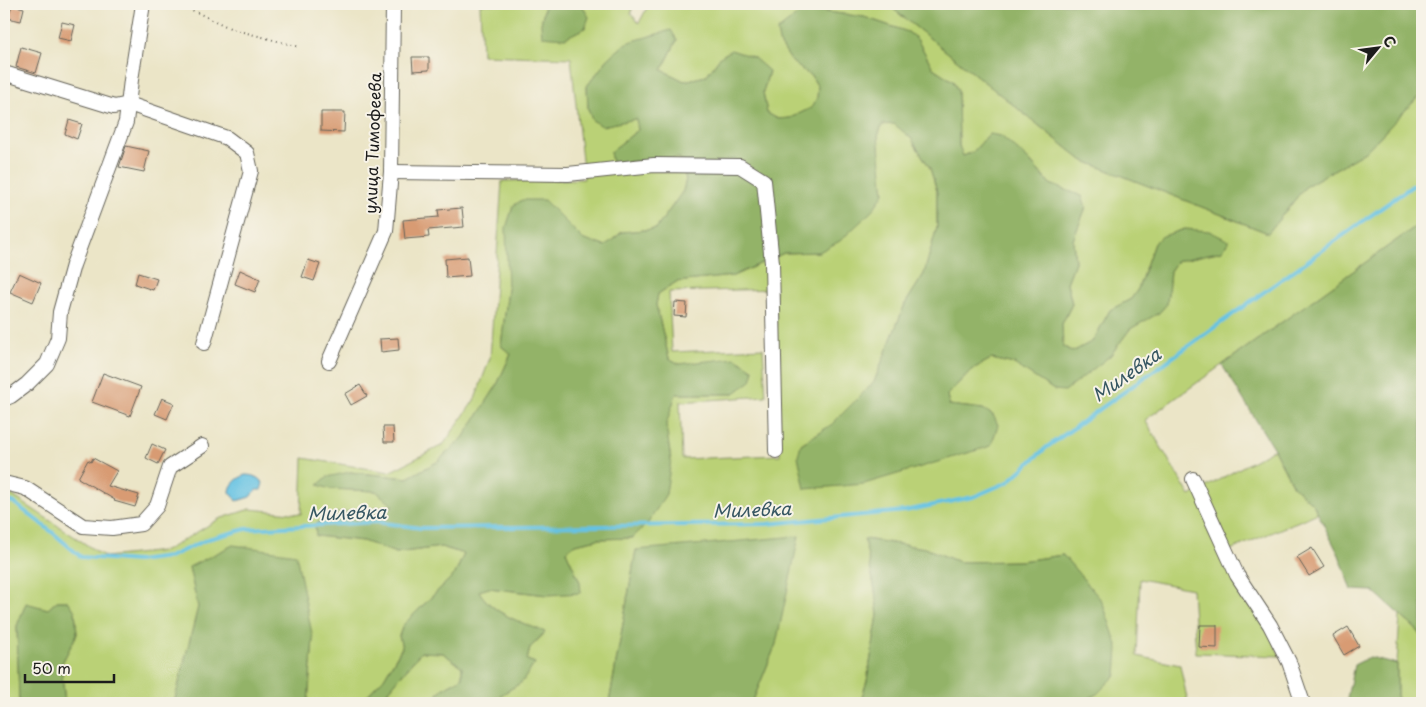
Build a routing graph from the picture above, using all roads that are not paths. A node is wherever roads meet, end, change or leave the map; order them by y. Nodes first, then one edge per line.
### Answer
1 (143, 4) edge
2 (393, 4) edge
3 (4, 74) edge
4 (129, 104) junction
5 (391, 172) junction
6 (204, 343) dead end
7 (329, 361) dead end
8 (4, 399) edge
9 (202, 446) dead end
10 (776, 450) dead end
11 (1194, 479) dead end
12 (4, 483) edge
13 (1303, 703) edge

1 - 4 street
2 - 5 street, улица Тимофеева
3 - 4 street
4 - 6 street
4 - 8 street
5 - 7 street, улица Тимофеева
5 - 10 street
9 - 12 street
11 - 13 street

